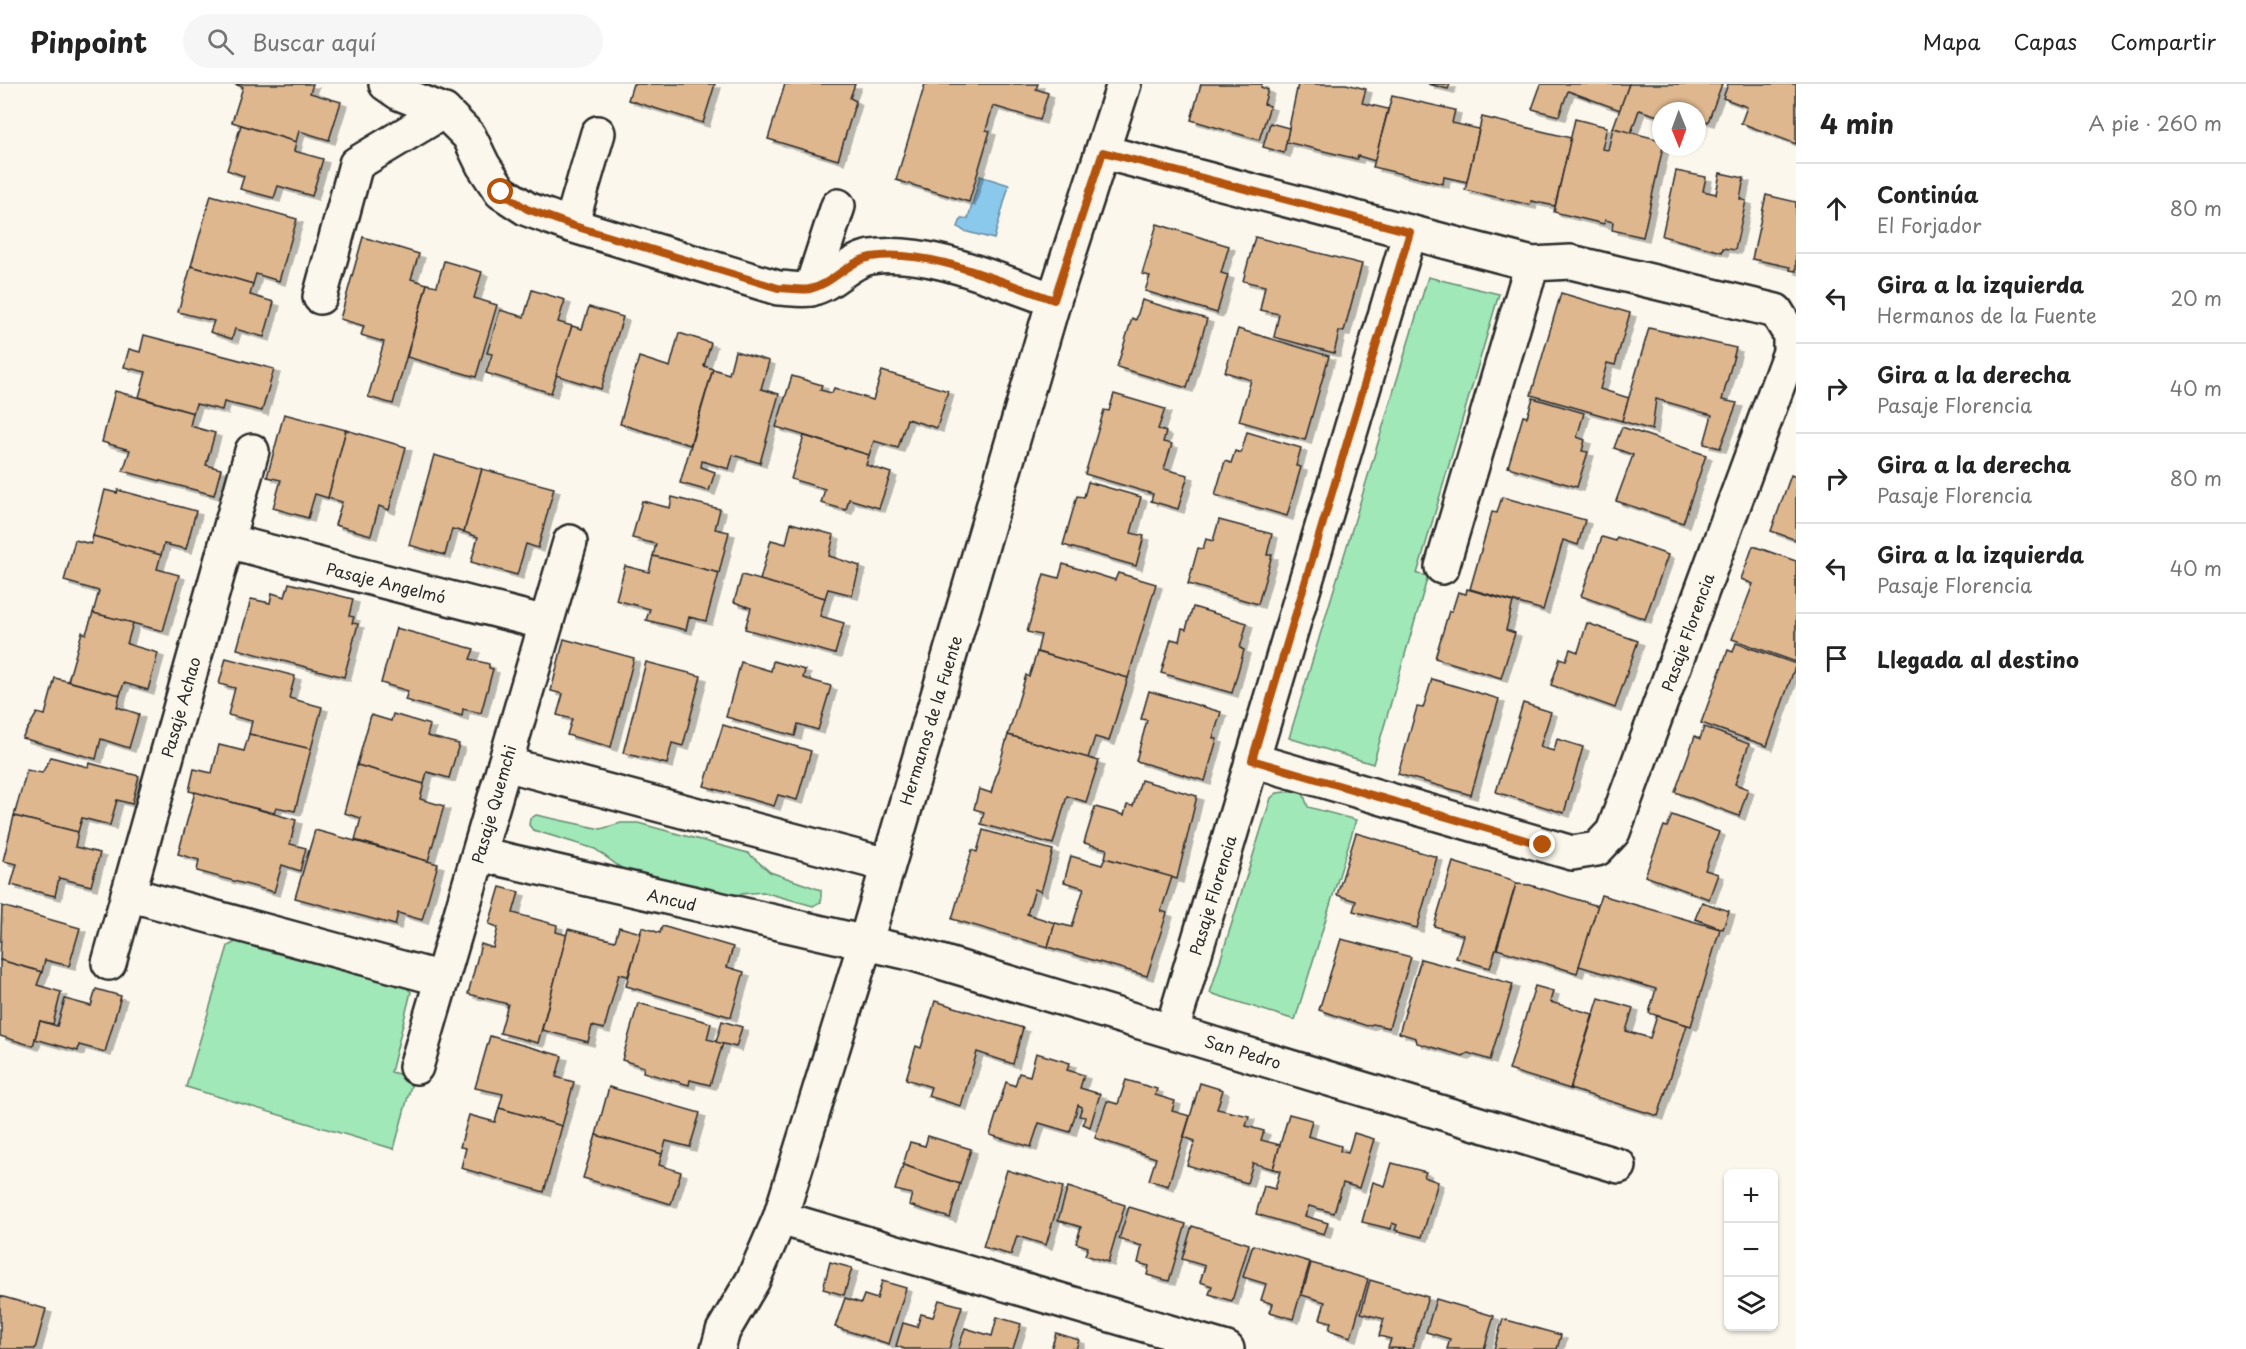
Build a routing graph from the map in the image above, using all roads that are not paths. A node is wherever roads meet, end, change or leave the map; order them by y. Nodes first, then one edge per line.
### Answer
1 (386, 84) edge
2 (1124, 84) edge
3 (444, 111) junction
4 (598, 132) dead end
5 (1103, 152) junction
6 (838, 206) dead end
7 (571, 225) junction
8 (1410, 232) junction
9 (1532, 264) junction
10 (811, 289) junction
11 (320, 297) dead end
12 (1054, 300) junction
13 (252, 451) dead end
14 (227, 541) junction
15 (570, 542) dead end
16 (1442, 567) dead end
17 (546, 623) junction
18 (1252, 760) junction
19 (505, 764) junction
20 (478, 854) junction
21 (887, 865) junction
22 (128, 894) junction
23 (865, 944) junction
24 (109, 963) dead end
25 (442, 979) junction
26 (1172, 1030) junction
27 (416, 1067) dead end
28 (1619, 1166) dead end
29 (780, 1218) junction
30 (718, 1349) edge
31 (1227, 1349) edge

1 - 3 street
2 - 5 street, Hermanos de la Fuente
3 - 7 street
3 - 11 street
4 - 7 street
5 - 8 street, Pasaje Florencia
5 - 12 street, Hermanos de la Fuente
6 - 10 street
7 - 10 street
8 - 9 street, Pasaje Florencia
8 - 18 street, Pasaje Florencia
9 - 16 street
9 - 18 street, Pasaje Florencia
10 - 12 street
12 - 21 street, Hermanos de la Fuente
13 - 14 street, Pasaje Achao
14 - 17 street, Pasaje Angelmó
14 - 22 street, Pasaje Achao
15 - 17 street, Pasaje Quemchi
17 - 19 street, Pasaje Quemchi
18 - 26 street, Pasaje Florencia
19 - 20 street, Pasaje Quemchi
19 - 21 street
20 - 23 street, Ancud
20 - 25 street, Pasaje Quemchi
21 - 23 street, Hermanos de la Fuente
22 - 24 street, Pasaje Achao
22 - 25 street
23 - 26 street, San Pedro
23 - 29 street, Hermanos de la Fuente
25 - 27 street, Pasaje Quemchi
26 - 28 street, San Pedro
29 - 30 street, Hermanos de la Fuente
29 - 31 street

